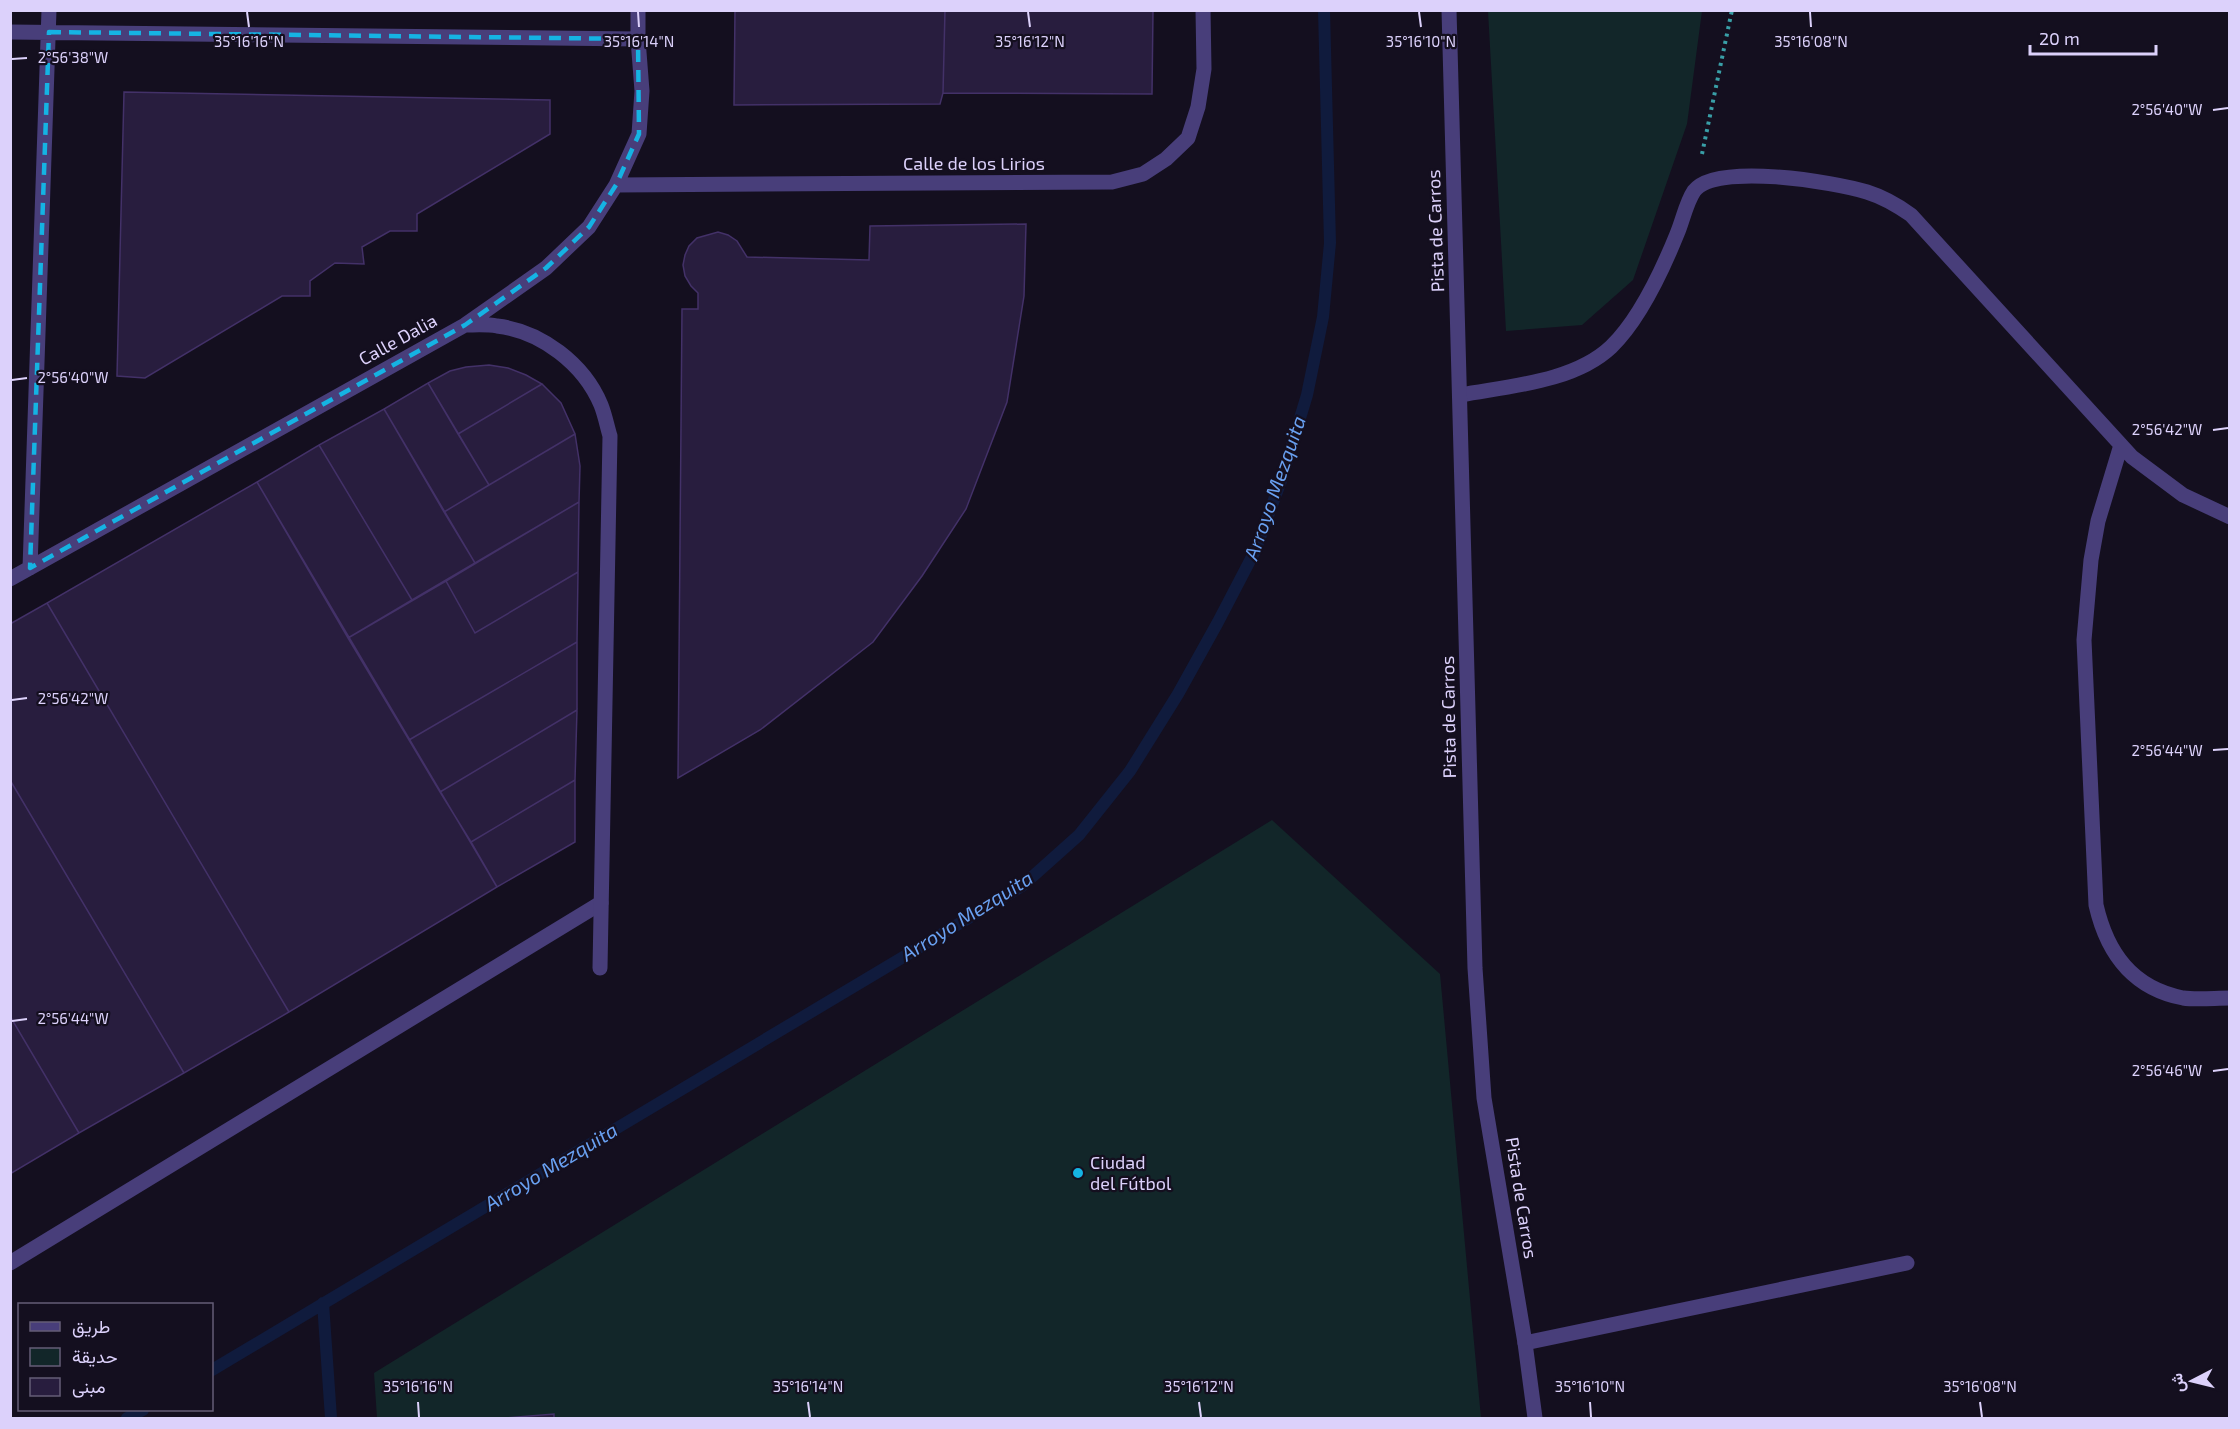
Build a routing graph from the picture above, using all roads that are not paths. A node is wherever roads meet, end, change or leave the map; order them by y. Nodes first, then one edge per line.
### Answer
1 (49, 10) edge
2 (638, 10) edge
3 (1203, 10) edge
4 (1449, 10) edge
5 (10, 32) edge
6 (49, 33) junction
7 (638, 39) junction
8 (616, 185) junction
9 (465, 325) junction
10 (1461, 396) junction
11 (2121, 445) junction
12 (2229, 518) edge
13 (30, 568) junction
14 (10, 579) edge
15 (601, 903) junction
16 (600, 968) dead end
17 (2229, 998) edge
18 (10, 1263) edge
19 (1907, 1263) dead end
20 (1525, 1343) junction
21 (1535, 1419) edge

1 - 6 street
2 - 7 street, Calle Dalia
3 - 8 street, Calle de los Lirios
4 - 10 street, Pista de Carros
5 - 6 street
6 - 7 street
6 - 13 street
7 - 8 street, Calle Dalia
8 - 9 street, Calle Dalia
9 - 13 street, Calle Dalia
9 - 15 street
10 - 11 street
10 - 20 street, Pista de Carros
11 - 12 street
11 - 17 street
13 - 14 street, Calle Dalia
15 - 16 street
15 - 18 street
19 - 20 street
20 - 21 street, Pista de Carros

